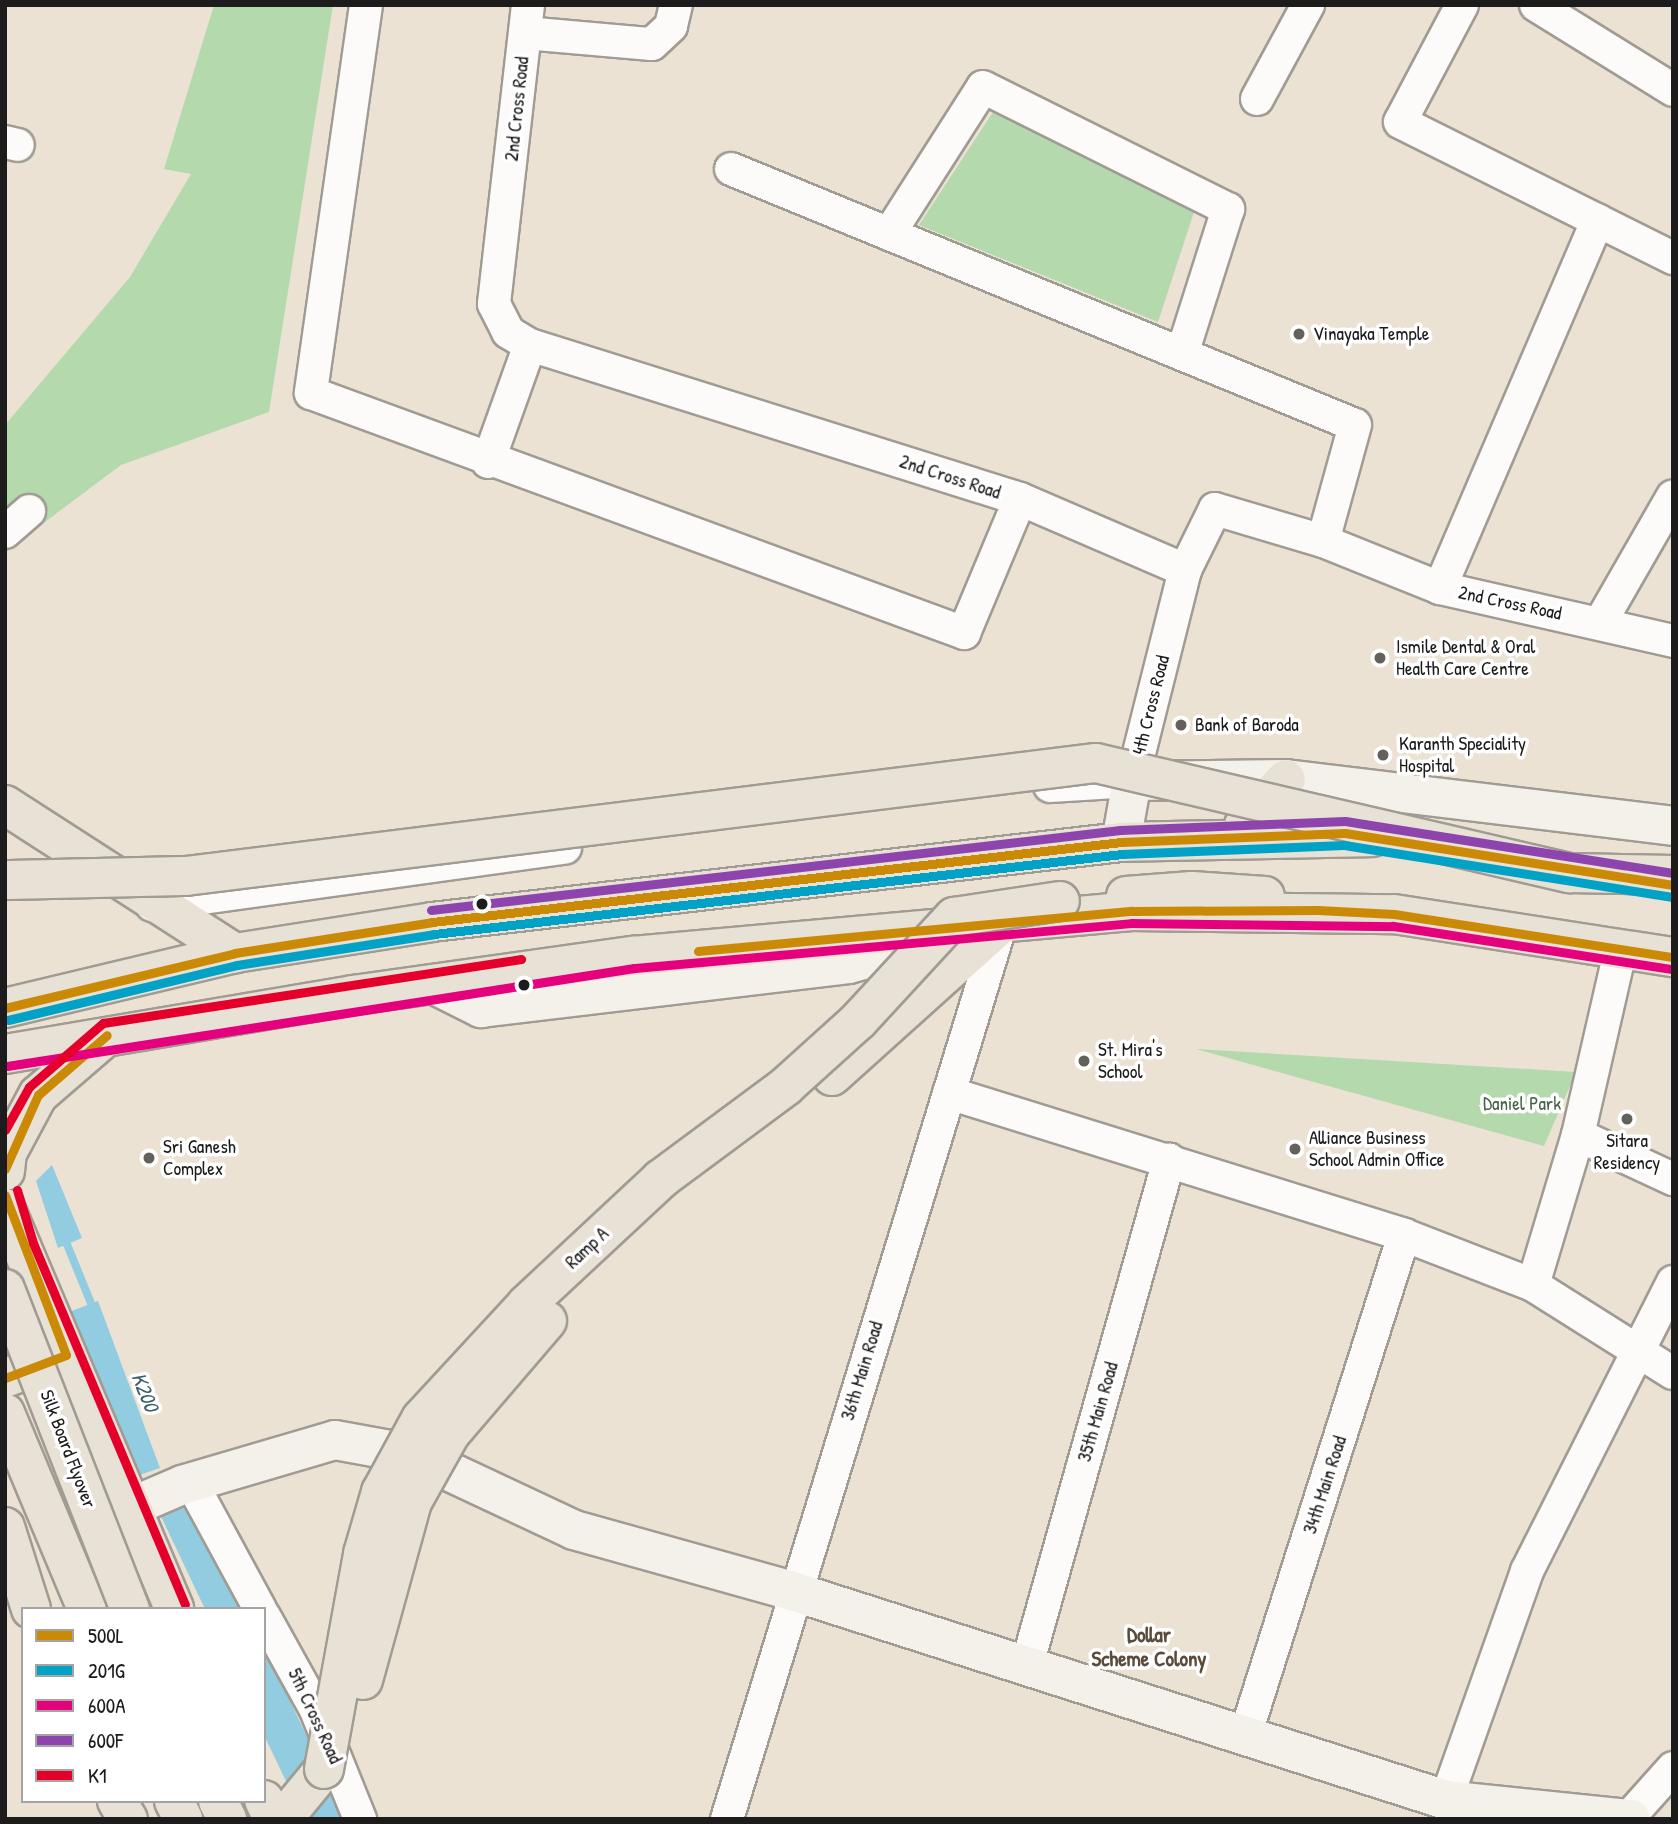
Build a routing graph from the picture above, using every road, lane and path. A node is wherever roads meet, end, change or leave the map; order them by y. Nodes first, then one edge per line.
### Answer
1 (366, 5) edge
2 (676, 5) edge
3 (1308, 5) edge
4 (1462, 5) edge
5 (1536, 5) edge
6 (527, 19) edge
7 (1673, 90) edge
8 (1257, 99) dead end
9 (731, 169) dead end
10 (1598, 220) junction
11 (889, 234) junction
12 (1673, 258) edge
13 (530, 345) junction
14 (1182, 354) junction
15 (488, 462) junction
16 (1673, 496) edge
17 (1020, 499) junction
18 (1323, 541) junction
19 (1185, 570) junction
20 (1440, 588) junction
21 (1600, 623) junction
22 (1673, 641) edge
23 (1286, 779) junction
24 (1132, 782) junction
25 (5, 805) edge
26 (1673, 826) edge
27 (1233, 837) junction
28 (1121, 842) junction
29 (5, 880) edge
30 (1672, 881) edge
31 (152, 905) junction
32 (1001, 924) junction
33 (1673, 946) edge
34 (1621, 948) junction
35 (235, 953) junction
36 (1673, 957) edge
37 (5, 1008) edge
38 (107, 1035) junction
39 (5, 1054) edge
40 (949, 1093) junction
41 (1578, 1135) junction
42 (1169, 1160) junction
43 (5, 1171) edge
44 (1673, 1179) edge
45 (5, 1195) edge
46 (5, 1208) edge
47 (1404, 1235) junction
48 (21, 1247) junction
49 (1673, 1282) edge
50 (1533, 1285) junction
51 (5, 1289) edge
52 (1637, 1349) junction
53 (66, 1355) junction
54 (1673, 1373) edge
55 (5, 1378) edge
56 (5, 1413) edge
57 (164, 1493) junction
58 (5, 1527) edge
59 (793, 1591) junction
60 (22, 1597) edge
61 (86, 1607) edge
62 (129, 1607) edge
63 (174, 1607) edge
64 (258, 1607) edge
65 (266, 1620) edge
66 (1027, 1665) junction
67 (1245, 1736) junction
68 (1673, 1768) edge
69 (324, 1769) junction
70 (1446, 1800) junction
71 (118, 1803) edge
72 (175, 1803) edge
73 (219, 1803) edge
74 (265, 1803) edge
75 (735, 1817) edge
76 (1640, 1817) edge
77 (128, 1819) edge
78 (183, 1819) edge
79 (227, 1819) edge
80 (273, 1819) edge
81 (283, 1819) edge
82 (360, 1819) edge

1 - 15 street
2 - 6 street
3 - 8 street
4 - 10 street
5 - 7 street
6 - 13 street, 2nd Cross Road
9 - 11 street
10 - 12 street
10 - 20 street
11 - 14 street
11 - 14 street
13 - 15 street
13 - 17 street, 2nd Cross Road
14 - 18 street
15 - 17 street
16 - 21 street
17 - 19 street, 2nd Cross Road
18 - 19 street, 2nd Cross Road
18 - 20 street, 2nd Cross Road
19 - 24 street, 4th Cross Road
20 - 21 street, 2nd Cross Road
21 - 22 street, 2nd Cross Road
23 - 24 street
23 - 26 street
23 - 27 main road
24 - 28 street, 4th Cross Road
24 - 31 street
25 - 31 main road
27 - 28 main road
27 - 30 main road
28 - 35 main road
29 - 30 main road, bridge
31 - 35 main road
32 - 34 main road
32 - 38 main road
32 - 40 street, 36th Main Road
32 - 69 main road, bridge
33 - 69 main road, Ramp A, bridge
34 - 36 main road
34 - 41 street
35 - 37 main road
38 - 39 main road
38 - 43 main road
40 - 42 street
40 - 59 street, 36th Main Road
41 - 44 street
41 - 50 street
42 - 47 street
42 - 66 street, 35th Main Road
45 - 48 main road
46 - 48 main road
47 - 50 street
47 - 67 street, 34th Main Road
48 - 53 main road
49 - 52 street
50 - 52 street
51 - 62 main road, Silk Board Flyover, bridge
52 - 54 street
52 - 70 street
53 - 55 main road
53 - 57 main road
56 - 61 main road
57 - 59 street
57 - 63 main road
57 - 64 street
58 - 60 main road
59 - 66 street
59 - 75 street, 36th Main Road
65 - 82 street, 5th Cross Road
66 - 67 street
67 - 70 street
68 - 76 street
69 - 81 main road
70 - 76 street
71 - 77 main road
72 - 78 main road
73 - 79 main road
74 - 80 main road

